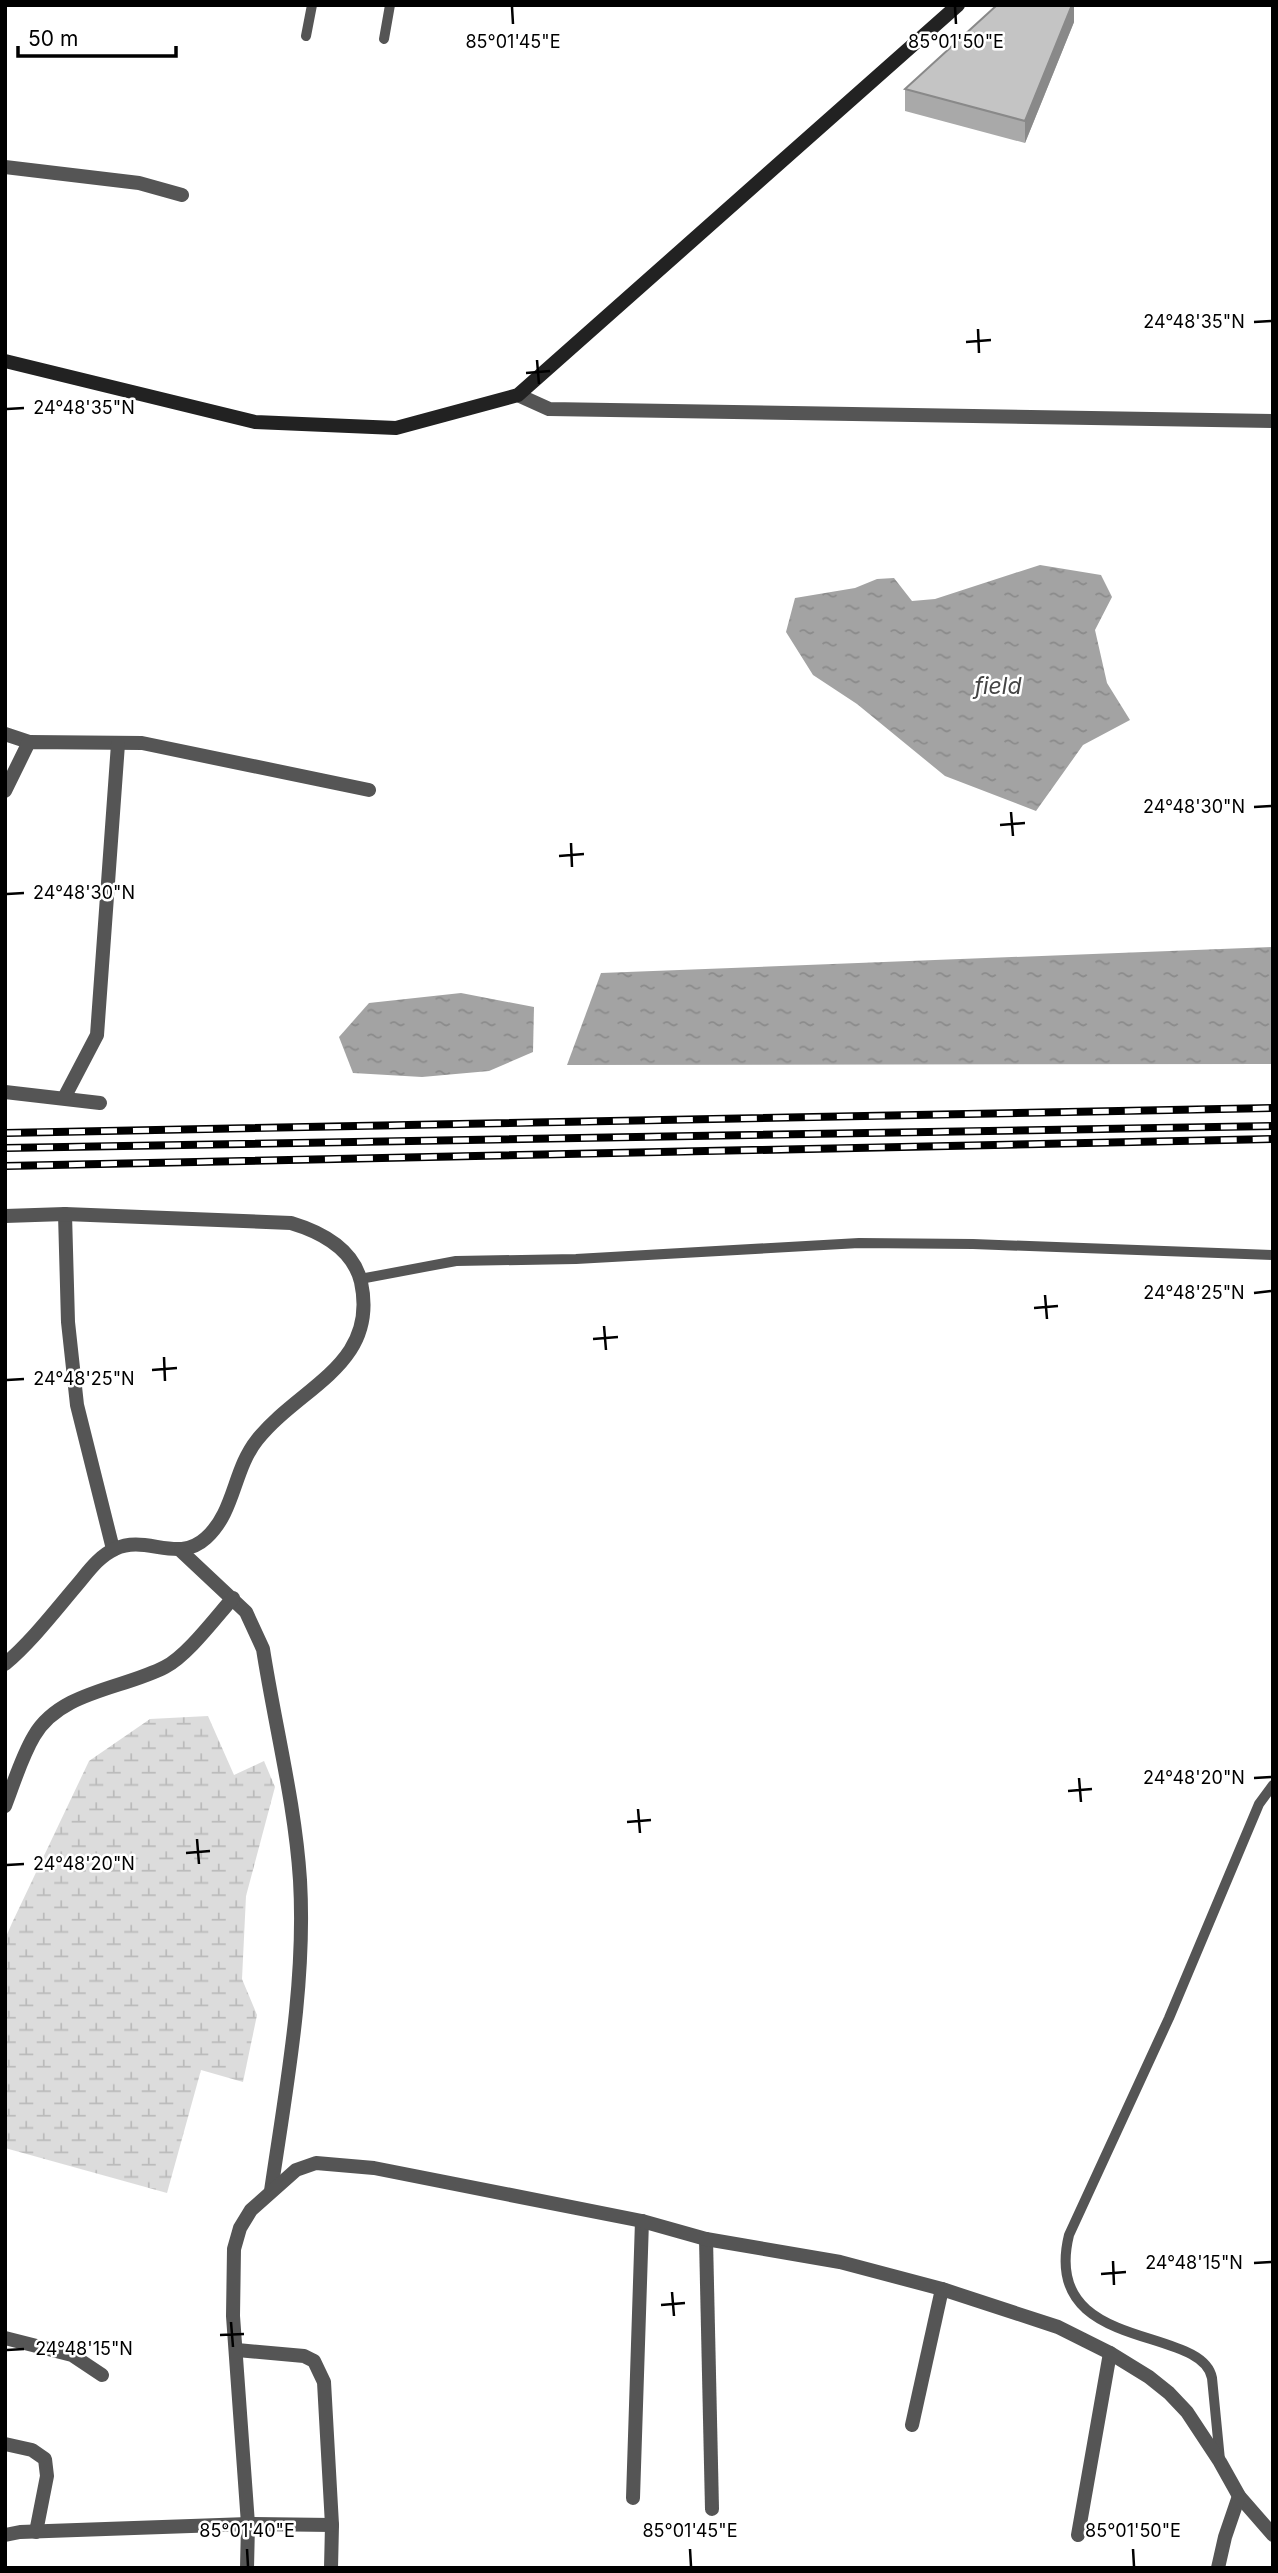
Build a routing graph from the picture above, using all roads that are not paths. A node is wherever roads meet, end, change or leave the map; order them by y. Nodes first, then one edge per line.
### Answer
1 (312, 5) edge
2 (390, 5) edge
3 (958, 5) edge
4 (306, 36) dead end
5 (384, 39) dead end
6 (5, 167) edge
7 (182, 195) dead end
8 (5, 360) edge
9 (518, 395) junction
10 (1273, 421) edge
11 (5, 734) edge
12 (29, 742) junction
13 (118, 744) junction
14 (369, 790) dead end
15 (5, 791) edge
16 (5, 1091) edge
17 (64, 1098) junction
18 (100, 1102) dead end
19 (65, 1214) junction
20 (5, 1216) edge
21 (1273, 1255) edge
22 (360, 1279) junction
23 (113, 1549) junction
24 (181, 1551) junction
25 (233, 1598) junction
26 (5, 1664) edge
27 (1273, 1785) edge
28 (5, 1806) edge
29 (271, 2191) junction
30 (642, 2221) junction
31 (706, 2239) junction
32 (942, 2289) junction
33 (5, 2338) edge
34 (237, 2350) junction
35 (1110, 2353) junction
36 (102, 2375) dead end
37 (912, 2425) dead end
38 (5, 2444) edge
39 (1220, 2462) junction
40 (1239, 2496) junction
41 (633, 2498) dead end
42 (712, 2509) dead end
43 (248, 2524) junction
44 (332, 2525) junction
45 (36, 2532) junction
46 (13, 2534) edge
47 (1078, 2535) dead end
48 (1273, 2535) edge
49 (247, 2568) edge
50 (331, 2568) edge
51 (1218, 2568) edge

1 - 4 lane
2 - 5 lane
3 - 9 street
6 - 7 street
8 - 9 street
9 - 10 street
11 - 12 street
12 - 13 street
12 - 15 street
13 - 14 street
13 - 17 street
16 - 17 street
17 - 18 street
19 - 20 street
19 - 22 street
19 - 23 street
21 - 22 lane
22 - 24 street
23 - 24 street
23 - 26 street
24 - 25 street
25 - 28 street
25 - 29 street
27 - 39 lane
29 - 30 street
29 - 34 street
30 - 31 street
30 - 41 street
31 - 32 street
31 - 42 street
32 - 35 street
32 - 37 street
33 - 36 street
34 - 43 street
34 - 44 street
35 - 39 street
35 - 47 street
38 - 45 street
39 - 40 street
40 - 48 street
40 - 51 street
43 - 44 street
43 - 45 street
43 - 49 street
44 - 50 street
45 - 46 street

